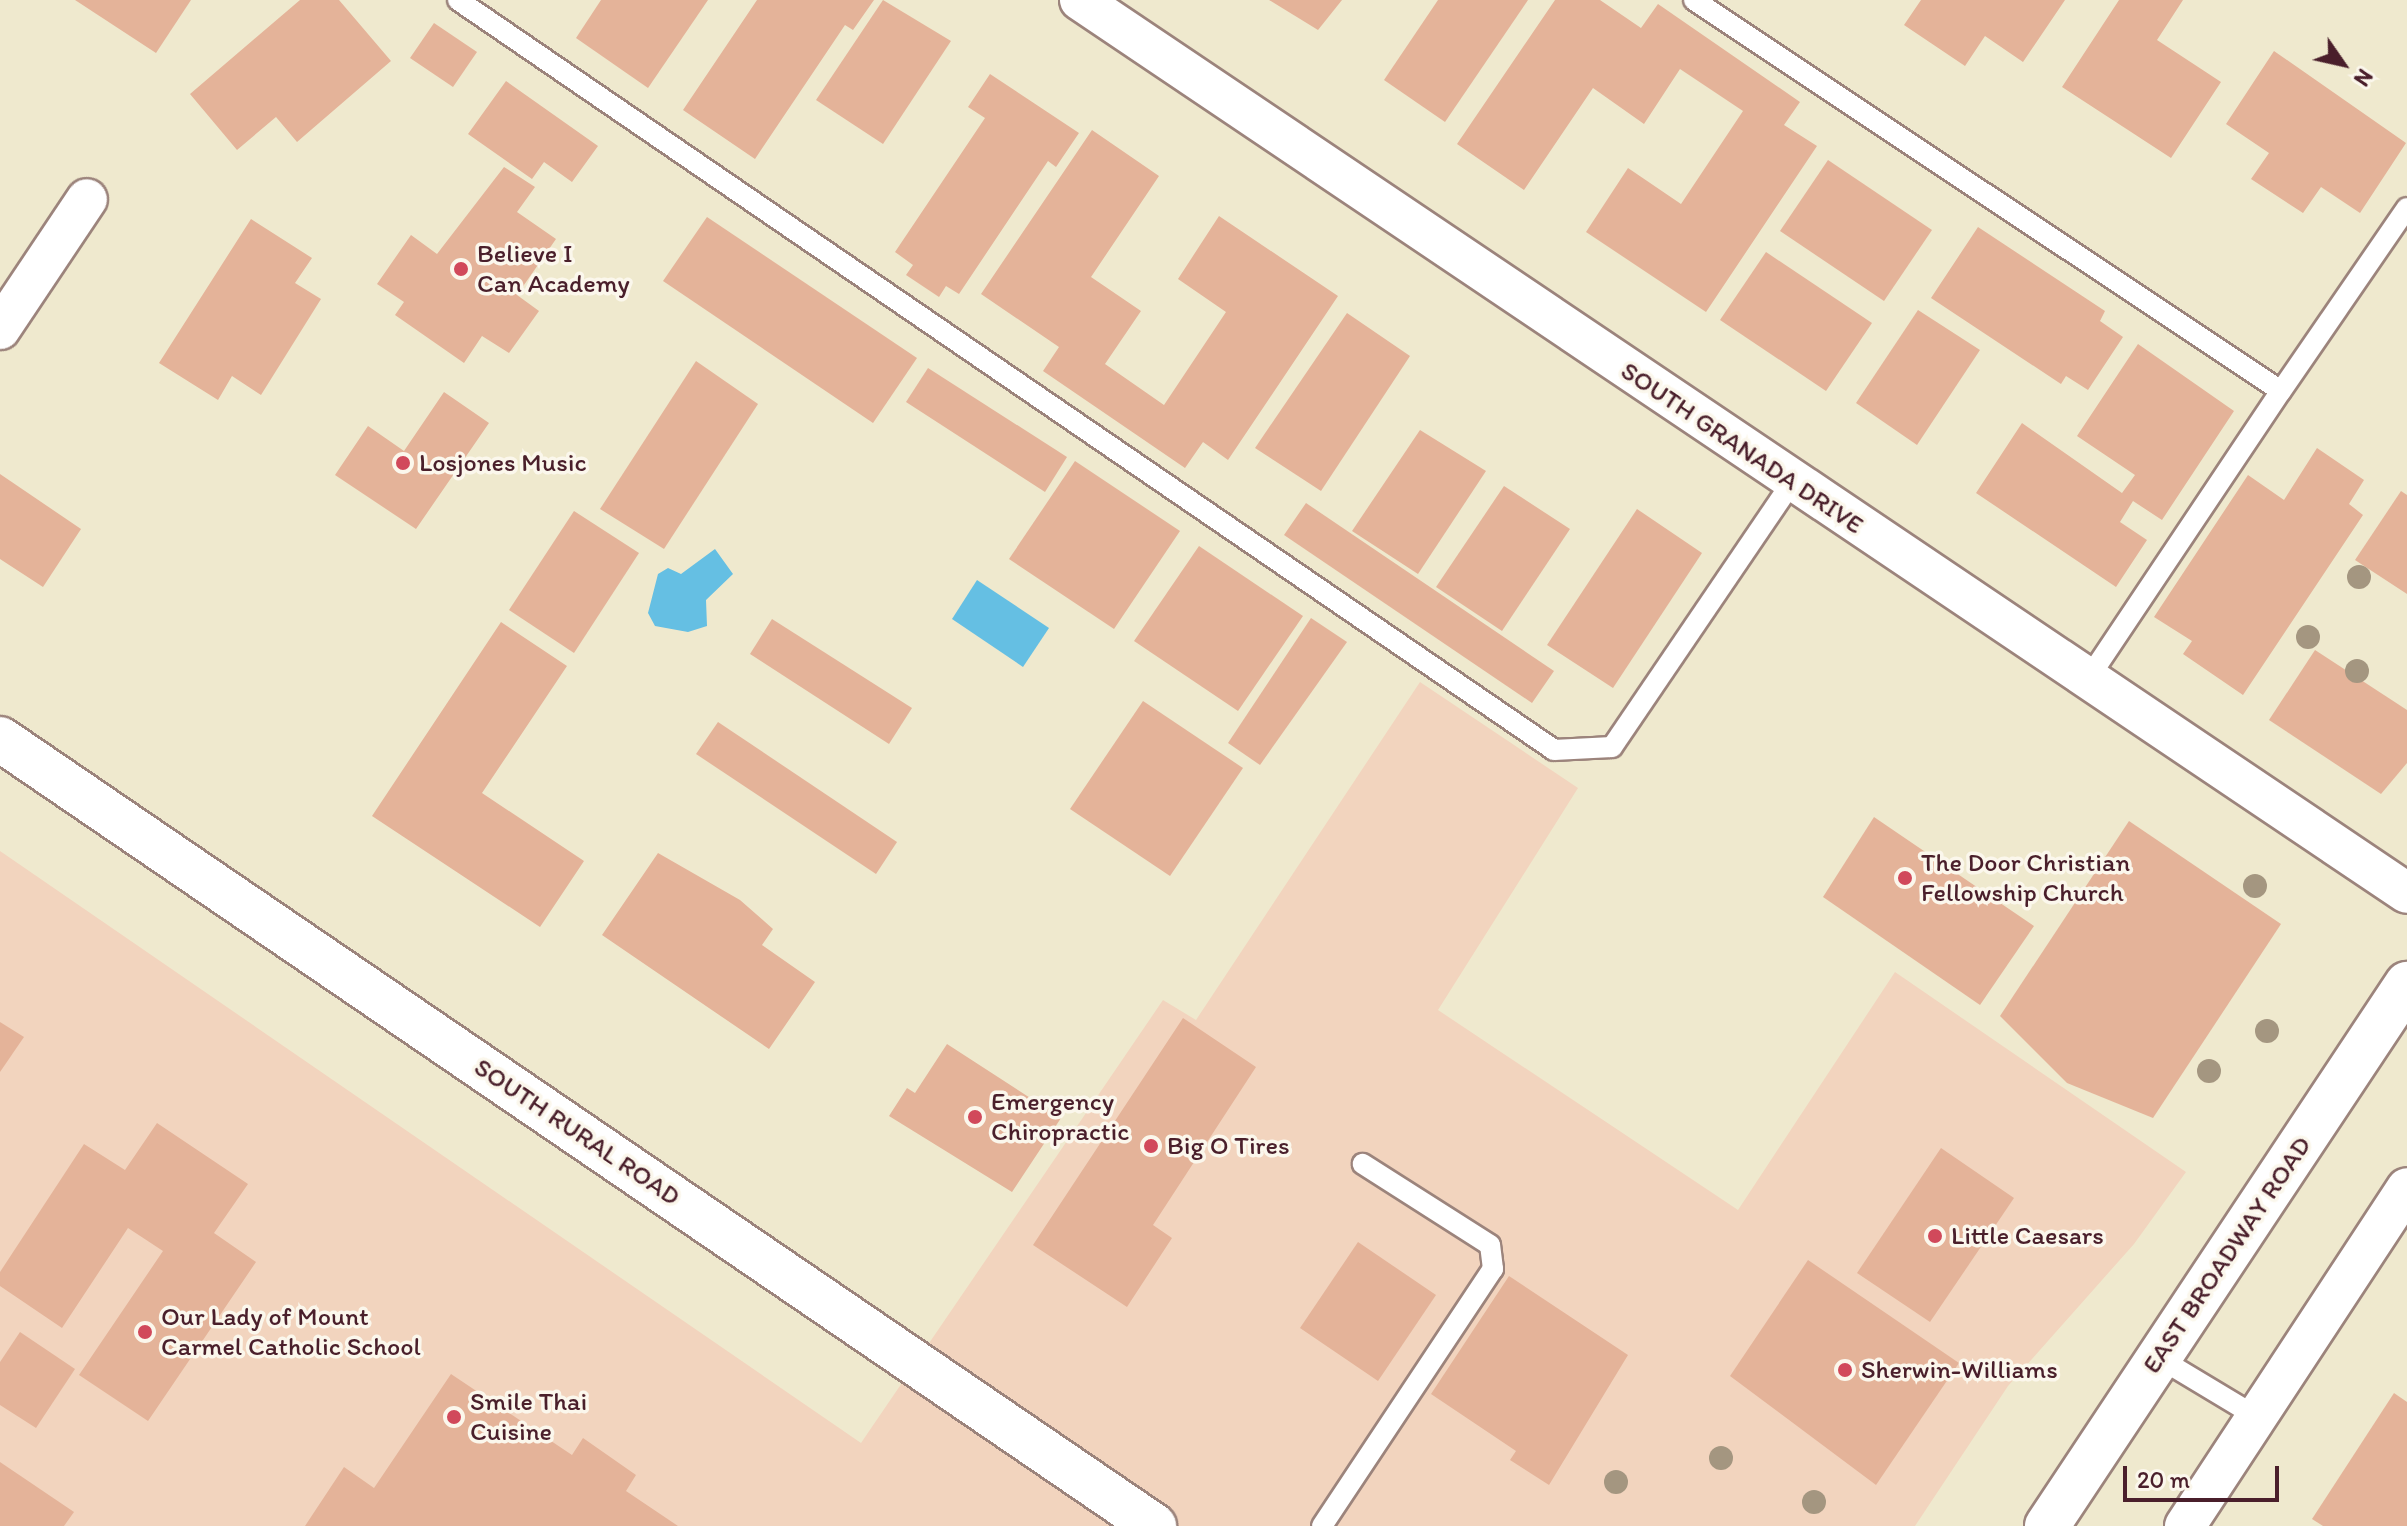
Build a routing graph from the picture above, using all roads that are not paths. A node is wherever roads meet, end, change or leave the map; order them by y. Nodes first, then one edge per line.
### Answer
1 (458, 0) edge
2 (1080, 0) edge
3 (1694, 0) edge
4 (87, 199) dead end
5 (2407, 208) edge
6 (0, 329) edge
7 (2281, 391) junction
8 (1792, 482) junction
9 (2086, 682) junction
10 (0, 739) edge
11 (2407, 893) edge
12 (2407, 984) edge
13 (1363, 1164) dead end
14 (2407, 1188) edge
15 (2159, 1358) junction
16 (2257, 1417) junction
17 (1154, 1526) edge
18 (1322, 1526) edge
19 (2047, 1526) edge
20 (2185, 1526) edge

1 - 8 lane
2 - 8 street, SOUTH GRANADA DRIVE
3 - 7 lane
4 - 6 street
5 - 7 lane
7 - 9 lane
8 - 9 street, SOUTH GRANADA DRIVE
9 - 11 street, SOUTH GRANADA DRIVE
10 - 17 main road, SOUTH RURAL ROAD
12 - 15 main road, EAST BROADWAY ROAD
13 - 18 lane
14 - 16 street
15 - 16 lane
15 - 19 main road, EAST BROADWAY ROAD
16 - 20 street

